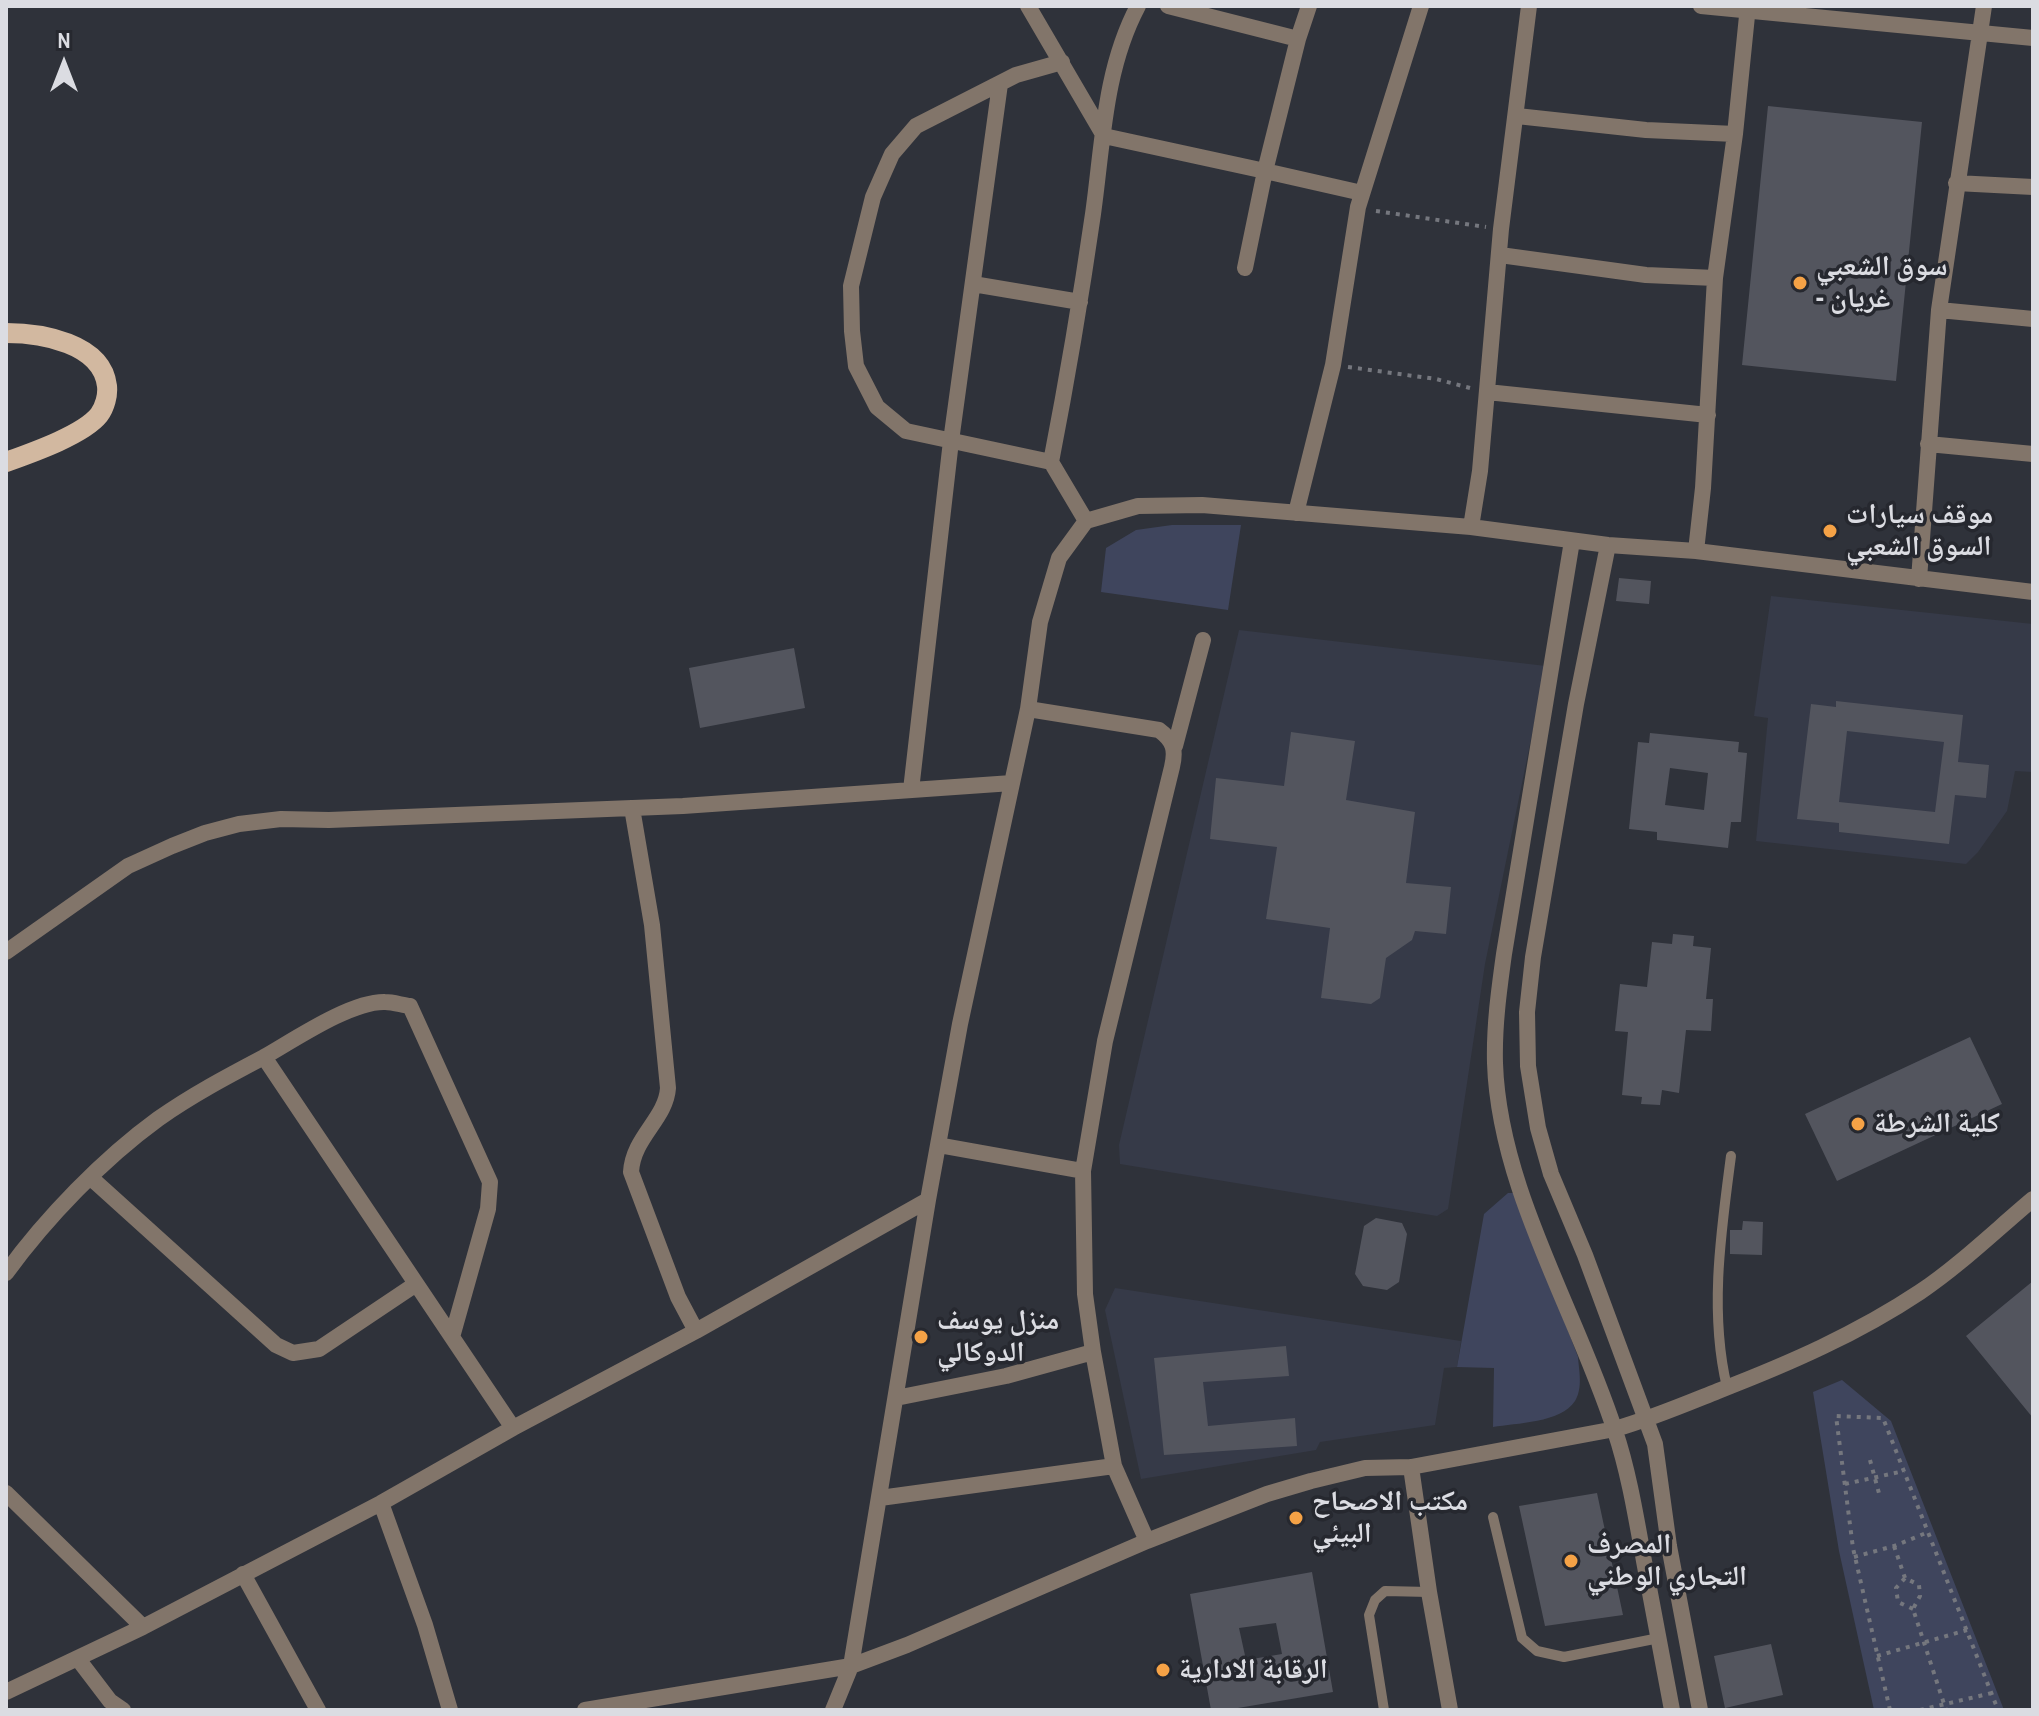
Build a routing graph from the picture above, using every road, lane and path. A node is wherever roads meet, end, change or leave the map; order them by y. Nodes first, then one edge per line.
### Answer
1 (1028, 6) edge
2 (1138, 6) edge
3 (1168, 6) edge
4 (1309, 6) edge
5 (1421, 6) edge
6 (1529, 6) edge
7 (1701, 6) edge
8 (1984, 6) edge
9 (1748, 9) edge
10 (1980, 32) junction
11 (2033, 38) edge
12 (1298, 39) junction
13 (1062, 62) junction
14 (1000, 84) junction
15 (1517, 116) junction
16 (1735, 134) junction
17 (1104, 136) junction
18 (1265, 171) junction
19 (1956, 183) junction
20 (2033, 187) edge
21 (1360, 200) junction
22 (1501, 229) junction
23 (1500, 255) junction
24 (1245, 268) dead end
25 (1715, 278) junction
26 (973, 284) junction
27 (1080, 302) junction
28 (1939, 310) junction
29 (2033, 319) edge
30 (6, 333) edge
31 (1333, 365) junction
32 (1487, 392) junction
33 (1708, 415) junction
34 (951, 441) junction
35 (1928, 444) junction
36 (2033, 454) edge
37 (6, 462) edge
38 (1051, 462) junction
39 (1296, 513) junction
40 (1086, 521) junction
41 (1471, 527) junction
42 (1572, 541) junction
43 (1608, 545) junction
44 (1696, 551) junction
45 (1919, 579) junction
46 (2033, 592) edge
47 (1203, 640) dead end
48 (1028, 709) junction
49 (1175, 746) junction
50 (1012, 783) junction
51 (911, 790) junction
52 (632, 808) junction
53 (6, 952) edge
54 (1504, 954) junction
55 (1533, 957) junction
56 (264, 1057) junction
57 (938, 1145) junction
58 (1731, 1156) dead end
59 (1083, 1171) junction
60 (90, 1177) junction
61 (2033, 1199) edge
62 (928, 1200) junction
63 (6, 1273) edge
64 (416, 1284) junction
65 (696, 1331) junction
66 (452, 1337) junction
67 (1093, 1352) junction
68 (1727, 1387) junction
69 (896, 1398) junction
70 (1647, 1420) junction
71 (513, 1428) junction
72 (1615, 1429) junction
73 (1870, 1460) dead end
74 (1114, 1466) junction
75 (1411, 1467) junction
76 (1904, 1471) junction
77 (1875, 1478) junction
78 (1845, 1484) junction
79 (6, 1493) edge
80 (1880, 1497) dead end
81 (880, 1498) junction
82 (381, 1503) junction
83 (1493, 1517) dead end
84 (1926, 1533) junction
85 (1147, 1541) junction
86 (1894, 1546) junction
87 (1854, 1557) junction
88 (243, 1574) junction
89 (1905, 1578) junction
90 (1429, 1592) junction
91 (1913, 1609) junction
92 (143, 1627) junction
93 (1967, 1630) junction
94 (1659, 1638) junction
95 (1924, 1643) junction
96 (1877, 1656) junction
97 (78, 1659) junction
98 (851, 1666) junction
99 (6, 1692) edge
100 (1992, 1693) junction
101 (1945, 1707) edge
102 (123, 1710) edge
103 (318, 1710) edge
104 (450, 1710) edge
105 (585, 1710) edge
106 (833, 1710) edge
107 (1384, 1710) edge
108 (1450, 1710) edge
109 (1672, 1710) edge
110 (1700, 1710) edge
111 (1890, 1710) edge
112 (1920, 1710) edge
113 (1998, 1710) edge

1 - 13 street
2 - 17 street
3 - 12 street
4 - 12 street
5 - 21 street
6 - 15 street
7 - 9 street
8 - 10 street
9 - 10 street
9 - 16 street
10 - 11 street
10 - 19 street
12 - 18 street
13 - 14 street
13 - 17 street
14 - 26 street
14 - 34 street
15 - 16 street
15 - 22 street
16 - 25 street
17 - 18 street
17 - 27 street
18 - 21 street
18 - 24 street
19 - 20 street
19 - 28 street
21 - 22 path
21 - 31 street
22 - 23 street
23 - 25 street
23 - 32 street
25 - 33 street
26 - 27 street
26 - 34 street
27 - 38 street
28 - 29 street
28 - 35 street
30 - 37 main road
31 - 32 path
31 - 39 street
32 - 33 street
32 - 41 street
33 - 44 street
34 - 38 street
34 - 51 street
35 - 36 street
35 - 45 street
38 - 40 street
39 - 40 street
39 - 41 street
40 - 48 street
41 - 42 street
42 - 43 street
42 - 54 street
43 - 44 street
43 - 55 street
44 - 45 street
45 - 46 street
47 - 49 street
48 - 49 street
48 - 50 street
49 - 59 street
50 - 51 street
50 - 57 street
51 - 52 street
52 - 53 street
52 - 65 street
54 - 55 street
54 - 72 street
55 - 70 street
56 - 60 street
56 - 64 street
56 - 66 street
57 - 59 street
57 - 62 street
58 - 68 lane
59 - 67 street
60 - 63 street
60 - 64 street
61 - 68 street
62 - 65 street
62 - 69 street
64 - 66 street
65 - 71 street
66 - 71 street
67 - 69 street
67 - 74 street
68 - 70 street
69 - 81 street
70 - 72 street
70 - 110 street
71 - 82 street
72 - 75 street
72 - 94 street
73 - 77 path
74 - 81 street
74 - 85 street
75 - 85 street
75 - 90 street
76 - 77 path
76 - 78 path
76 - 84 path
77 - 78 path
77 - 80 path
78 - 87 path
79 - 92 street
81 - 98 street
82 - 88 street
82 - 104 street
83 - 94 lane
84 - 86 path
84 - 93 path
85 - 98 street
86 - 87 path
86 - 89 path
87 - 96 path
88 - 92 street
88 - 103 street
89 - 91 path
89 - 91 path
90 - 107 lane
90 - 108 street
91 - 95 path
92 - 97 street
93 - 95 path
93 - 100 path
94 - 109 street
95 - 96 path
95 - 101 path
96 - 111 path
97 - 99 street
97 - 102 street
98 - 105 street
98 - 106 street
100 - 101 path
100 - 113 path
101 - 112 path

